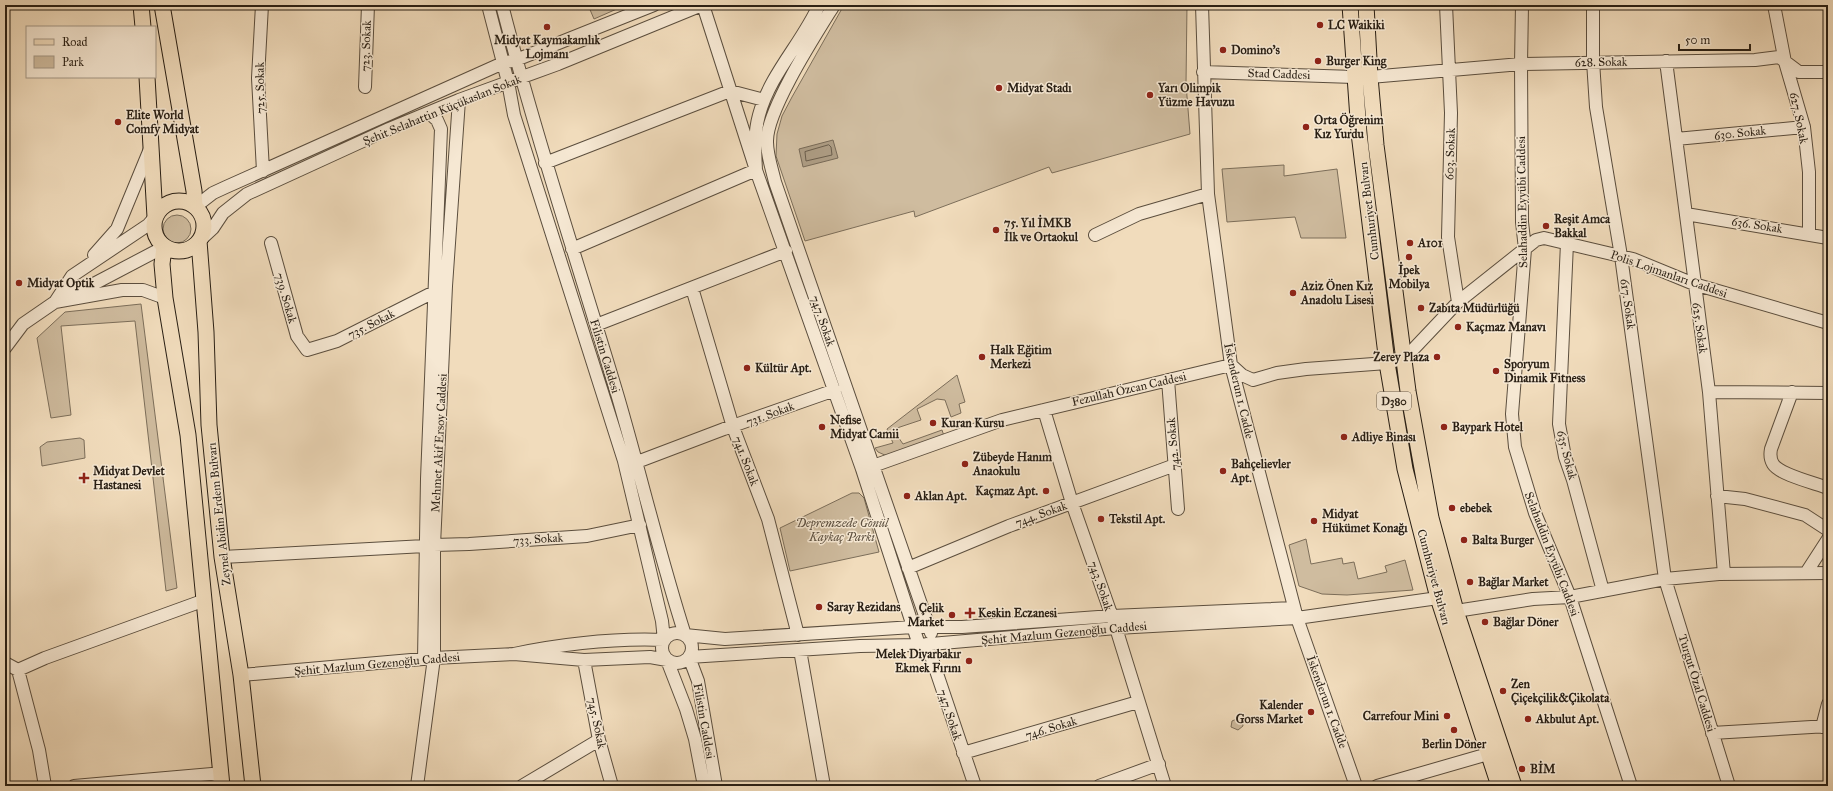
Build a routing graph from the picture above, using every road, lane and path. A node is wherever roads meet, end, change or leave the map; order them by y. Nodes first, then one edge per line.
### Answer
1 (141, 5) edge
2 (162, 5) edge
3 (262, 5) edge
4 (368, 5) edge
5 (488, 5) edge
6 (502, 5) edge
7 (654, 5) edge
8 (702, 5) edge
9 (819, 5) edge
10 (834, 5) edge
11 (1202, 5) edge
12 (1350, 5) edge
13 (1366, 5) edge
14 (1446, 5) edge
15 (1522, 5) edge
16 (1593, 5) edge
17 (1774, 5) edge
18 (143, 26) edge
19 (516, 60) junction
20 (1593, 61) junction
21 (1666, 61) junction
22 (1785, 62) junction
23 (503, 63) junction
24 (1521, 64) junction
25 (1450, 70) junction
26 (1203, 72) junction
27 (1828, 72) edge
28 (523, 77) junction
29 (1354, 77) junction
30 (1370, 77) junction
31 (147, 78) edge
32 (508, 82) junction
33 (365, 87) dead end
34 (730, 91) junction
35 (460, 100) junction
36 (764, 100) junction
37 (429, 113) junction
38 (1804, 127) junction
39 (1676, 139) junction
40 (151, 146) junction
41 (545, 163) junction
42 (756, 170) junction
43 (263, 171) junction
44 (1208, 194) junction
45 (195, 207) junction
46 (1686, 214) junction
47 (155, 217) junction
48 (1809, 233) junction
49 (1095, 235) dead end
50 (1826, 235) edge
51 (199, 241) junction
52 (271, 243) dead end
53 (1567, 243) junction
54 (164, 247) junction
55 (572, 249) junction
56 (1525, 249) junction
57 (786, 251) junction
58 (1622, 256) junction
59 (82, 269) junction
60 (1694, 284) junction
61 (692, 288) junction
62 (434, 292) junction
63 (165, 298) junction
64 (55, 302) junction
65 (1458, 302) junction
66 (1828, 323) edge
67 (596, 325) junction
68 (5, 348) edge
69 (307, 350) joint
70 (1405, 358) junction
71 (1387, 362) junction
72 (1231, 365) junction
73 (1168, 380) junction
74 (835, 390) junction
75 (1709, 392) junction
76 (1792, 392) junction
77 (1828, 393) edge
78 (1044, 410) junction
79 (733, 427) junction
80 (637, 462) junction
81 (1175, 465) junction
82 (872, 466) junction
83 (1828, 488) edge
84 (1717, 496) junction
85 (1072, 503) junction
86 (1178, 509) dead end
87 (640, 525) junction
88 (1828, 530) edge
89 (1828, 539) edge
90 (430, 545) junction
91 (222, 557) junction
92 (908, 568) junction
93 (1828, 572) edge
94 (1806, 573) junction
95 (1724, 574) junction
96 (1666, 579) junction
97 (1603, 591) junction
98 (1570, 597) junction
99 (1438, 598) junction
100 (205, 600) junction
101 (1456, 611) junction
102 (1295, 613) junction
103 (1112, 616) junction
104 (913, 627) junction
105 (928, 627) junction
106 (1116, 628) junction
107 (798, 635) junction
108 (685, 636) junction
109 (664, 640) junction
110 (927, 644) junction
111 (800, 650) junction
112 (514, 654) junction
113 (689, 657) junction
114 (429, 659) junction
115 (584, 660) junction
116 (667, 660) junction
117 (5, 663) edge
118 (18, 670) junction
119 (241, 675) junction
120 (1138, 702) junction
121 (1828, 704) edge
122 (1825, 726) edge
123 (1712, 733) junction
124 (599, 740) junction
125 (963, 753) junction
126 (1488, 754) junction
127 (1158, 764) junction
128 (222, 782) edge
129 (45, 786) edge
130 (74, 786) edge
131 (253, 786) edge
132 (417, 786) edge
133 (522, 786) edge
134 (612, 786) edge
135 (704, 786) edge
136 (716, 786) edge
137 (824, 786) edge
138 (975, 786) edge
139 (1099, 786) edge
140 (1165, 786) edge
141 (1356, 786) edge
142 (1377, 786) edge
143 (1499, 786) edge
144 (1514, 786) edge
145 (1631, 786) edge
146 (1730, 786) edge

1 - 18 main road
2 - 45 main road
3 - 43 street, 725. Sokak
4 - 33 street, 723. Sokak
5 - 23 street
6 - 19 street
7 - 19 street, Şehit Selahattin Küçükaslan Sokak
8 - 28 street, Şehit Selahattin Küçükaslan Sokak
8 - 34 street
9 - 36 street
10 - 82 street, 747. Sokak
11 - 26 street, İskenderun 1. Cadde
12 - 29 main road, Cumhuriyet Bulvarı / D380
13 - 30 main road, Cumhuriyet Bulvarı / D380
14 - 25 street, 603. Sokak
15 - 24 street, Selahaddin Eyyübi Caddesi
16 - 20 street, 617. Sokak
17 - 22 street, 627. Sokak
19 - 23 street, Şehit Selahattin Küçükaslan Sokak
19 - 28 street
20 - 21 street, 628. Sokak
20 - 24 street, 628. Sokak
20 - 58 street, 617. Sokak
21 - 22 street, 628. Sokak
21 - 39 street, 625. Sokak
22 - 27 street, 628. Sokak
22 - 38 street, 627. Sokak
23 - 32 street
23 - 43 street, Şehit Selahattin Küçükaslan Sokak
24 - 25 street, 628. Sokak
24 - 56 street, Selahaddin Eyyübi Caddesi
25 - 30 street, 628. Sokak
25 - 65 street, 603. Sokak
26 - 29 street, Stad Caddesi
26 - 44 street, İskenderun 1. Cadde
28 - 32 street, Şehit Selahattin Küçükaslan Sokak
28 - 41 street, Filistin Caddesi
29 - 71 main road, Cumhuriyet Bulvarı / D380
30 - 70 main road, Cumhuriyet Bulvarı / D380
31 - 40 main road
32 - 35 street, Şehit Selahattin Küçükaslan Sokak
32 - 87 street, Filistin Caddesi
34 - 36 street
34 - 41 street
34 - 42 street
35 - 37 street, Şehit Selahattin Küçükaslan Sokak
35 - 90 street, Mehmet Akif Ersoy Caddesi
36 - 42 street
37 - 51 street, Şehit Selahattin Küçükaslan Sokak
37 - 62 street
38 - 39 street, 630. Sokak
38 - 48 street, 627. Sokak
39 - 46 street, 625. Sokak
40 - 47 main road
40 - 59 street
41 - 55 street, Filistin Caddesi
42 - 55 street
42 - 57 street
43 - 45 street, Şehit Selahattin Küçükaslan Sokak
44 - 49 street
44 - 72 street, İskenderun 1. Cadde
45 - 47 main road
45 - 51 main road
46 - 48 street, 636. Sokak
46 - 60 street, 625. Sokak
47 - 54 main road
47 - 59 street
48 - 50 street, 636. Sokak
51 - 54 main road
51 - 91 main road, Zeynel Abidin Erdem Bulvarı
52 - 69 street, 739. Sokak
53 - 56 street, Polis Lojmanları Caddesi
53 - 58 street, Polis Lojmanları Caddesi
53 - 97 street, 635. Sokak
54 - 63 main road, Zeynel Abidin Erdem Bulvarı
54 - 64 street
55 - 67 street, Filistin Caddesi
56 - 65 street, Polis Lojmanları Caddesi
56 - 98 street, Selahaddin Eyyübi Caddesi
57 - 61 street
57 - 74 street
58 - 60 street, Polis Lojmanları Caddesi
58 - 96 street, 617. Sokak
59 - 64 street
60 - 66 street, Polis Lojmanları Caddesi
60 - 75 street, 625. Sokak
61 - 67 street
61 - 79 street, 741. Sokak
62 - 69 street, 735. Sokak
62 - 90 street
63 - 64 street
63 - 100 main road, Zeynel Abidin Erdem Bulvarı
64 - 68 street
65 - 70 street, Polis Lojmanları Caddesi
67 - 80 street, Filistin Caddesi
70 - 71 street
70 - 101 main road, Cumhuriyet Bulvarı / D380
71 - 72 street
71 - 99 main road, Cumhuriyet Bulvarı / D380
72 - 73 street, Fezullah Özcan Caddesi
72 - 102 street, İskenderun 1. Cadde
73 - 78 street, Fezullah Özcan Caddesi
73 - 81 street, 742. Sokak
74 - 79 street, 731. Sokak
74 - 104 street
75 - 76 street
75 - 84 street, 625. Sokak
76 - 77 street
76 - 83 street
78 - 82 street, Fezullah Özcan Caddesi
78 - 85 street, 743. Sokak
79 - 80 street, 731. Sokak
79 - 107 street, 741. Sokak
80 - 108 street, Filistin Caddesi
81 - 85 street, 744. Sokak
81 - 86 street, 742. Sokak
82 - 92 street, 747. Sokak
84 - 88 street
84 - 95 street, 625. Sokak
85 - 92 street, 744. Sokak
85 - 103 street, 743. Sokak
87 - 90 street, 733. Sokak
87 - 109 street, Filistin Caddesi
89 - 94 street
90 - 91 street, 733. Sokak
90 - 114 street
91 - 119 main road, Zeynel Abidin Erdem Bulvarı
92 - 105 street, 747. Sokak
93 - 94 street
94 - 95 street
95 - 96 street
96 - 97 street
96 - 123 street, Turgut Özal Caddesi
97 - 98 street
98 - 101 street
98 - 145 street, Selahaddin Eyyübi Caddesi
99 - 102 street, Şehit Mazlum Gezenoğlu Caddesi
99 - 126 main road, Cumhuriyet Bulvarı / D380
100 - 118 street
100 - 128 main road, Zeynel Abidin Erdem Bulvarı
101 - 144 main road, Cumhuriyet Bulvarı / D380
102 - 103 street, Şehit Mazlum Gezenoğlu Caddesi
102 - 106 street, Şehit Mazlum Gezenoğlu Caddesi
102 - 141 street, İskenderun 1. Cadde
103 - 105 street, Şehit Mazlum Gezenoğlu Caddesi
103 - 106 street, 743. Sokak
104 - 105 street, Şehit Mazlum Gezenoğlu Caddesi
104 - 107 street, Şehit Mazlum Gezenoğlu Caddesi
104 - 110 street
105 - 110 street, 747. Sokak
106 - 110 street, Şehit Mazlum Gezenoğlu Caddesi
106 - 120 street, 743. Sokak
107 - 108 street, Şehit Mazlum Gezenoğlu Caddesi
108 - 109 street
108 - 113 street
109 - 112 street, Şehit Mazlum Gezenoğlu Caddesi
109 - 116 street
110 - 111 street, Şehit Mazlum Gezenoğlu Caddesi
110 - 125 street, 747. Sokak
111 - 113 street, Şehit Mazlum Gezenoğlu Caddesi
111 - 137 street
112 - 114 street, Şehit Mazlum Gezenoğlu Caddesi
112 - 115 street, Şehit Mazlum Gezenoğlu Caddesi
113 - 116 street
113 - 136 street, Filistin Caddesi
114 - 119 street, Şehit Mazlum Gezenoğlu Caddesi
114 - 132 street
115 - 116 street, Şehit Mazlum Gezenoğlu Caddesi
115 - 124 street, 745. Sokak
116 - 135 street, Filistin Caddesi
117 - 118 street
118 - 129 street
119 - 131 main road, Zeynel Abidin Erdem Bulvarı
120 - 125 street, 746. Sokak
120 - 127 street, 743. Sokak
121 - 122 street
122 - 123 street
123 - 146 street, Turgut Özal Caddesi
124 - 133 street
124 - 134 street, 745. Sokak
125 - 138 street, 747. Sokak
126 - 142 street
126 - 143 main road, Cumhuriyet Bulvarı / D380
127 - 139 street
127 - 140 street, 743. Sokak
128 - 130 street

